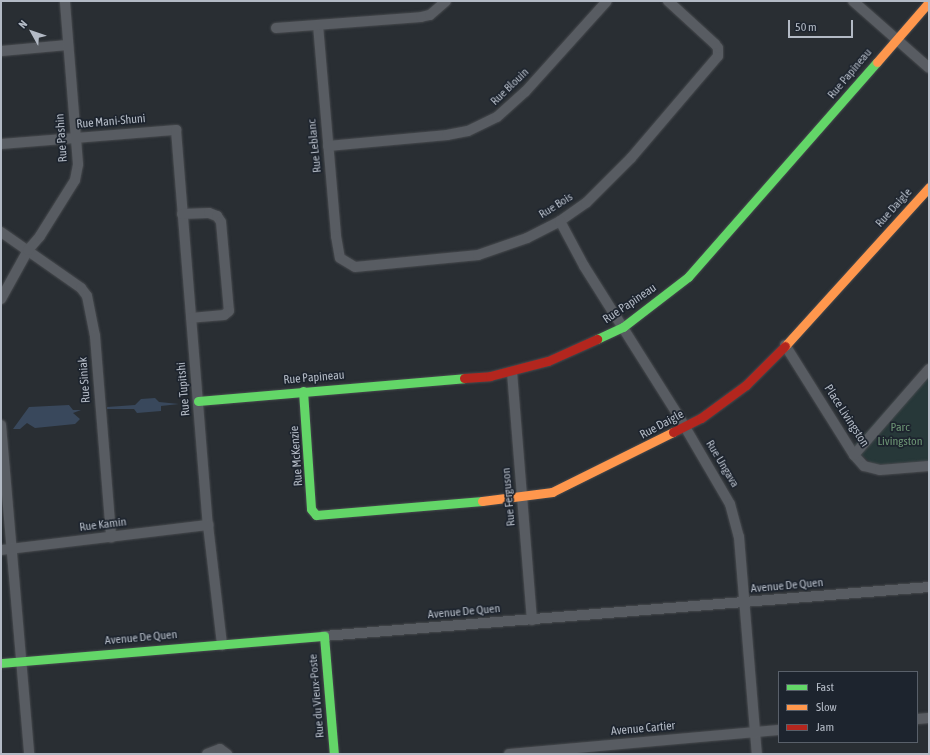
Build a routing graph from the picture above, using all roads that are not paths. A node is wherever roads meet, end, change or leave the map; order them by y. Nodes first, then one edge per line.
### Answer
1 (65, 1) edge
2 (446, 1) edge
3 (608, 1) edge
4 (668, 1) edge
5 (853, 1) edge
6 (929, 2) edge
7 (318, 25) junction
8 (276, 28) dead end
9 (896, 39) junction
10 (68, 45) junction
11 (1, 51) edge
12 (929, 68) edge
13 (176, 130) joint
14 (75, 138) junction
15 (1, 144) edge
16 (328, 146) junction
17 (929, 187) edge
18 (182, 214) junction
19 (560, 221) junction
20 (1, 232) edge
21 (28, 250) junction
22 (345, 262) joint
23 (1, 300) edge
24 (191, 318) junction
25 (623, 327) junction
26 (785, 345) junction
27 (929, 369) edge
28 (512, 372) junction
29 (302, 391) junction
30 (198, 401) junction
31 (1, 425) edge
32 (685, 426) junction
33 (854, 454) junction
34 (929, 466) edge
35 (522, 498) junction
36 (319, 515) joint
37 (208, 525) junction
38 (111, 537) junction
39 (1, 550) edge
40 (12, 550) junction
41 (929, 587) edge
42 (745, 602) junction
43 (532, 620) junction
44 (324, 636) junction
45 (222, 645) junction
46 (22, 661) junction
47 (1, 663) edge
48 (929, 718) edge
49 (918, 719) edge
50 (778, 730) edge
51 (755, 732) junction
52 (29, 754) edge
53 (207, 754) edge
54 (227, 754) edge
55 (334, 754) edge
56 (509, 754) edge
57 (757, 754) edge

1 - 10 street, Rue Pashin
2 - 7 street
3 - 16 street, Rue Blouin
4 - 19 street, Rue Bois
5 - 9 street
6 - 9 street, Rue Papineau
7 - 8 street
7 - 16 street, Rue Leblanc
9 - 12 street
9 - 25 street, Rue Papineau
10 - 11 street
10 - 14 street, Rue Pashin
13 - 14 street, Rue Mani-Shuni
13 - 18 street, Rue Tupitshi
14 - 15 street, Rue Mani-Shuni
14 - 21 street, Rue Pashin
16 - 22 street, Rue Leblanc
17 - 26 street, Rue Daigle
18 - 24 street, Rue Tupitshi
18 - 24 street
19 - 22 street, Rue Bois
19 - 25 street, Rue Ungava
20 - 21 street, Rue Siniak
21 - 23 street, Rue Pashin
21 - 38 street, Rue Siniak
24 - 30 street, Rue Tupitshi
25 - 28 street, Rue Papineau
25 - 32 street, Rue Ungava
26 - 32 street, Rue Daigle
26 - 33 street, Place Livingston
27 - 33 street
28 - 29 street, Rue Papineau
28 - 35 street, Rue Ferguson
29 - 30 street, Rue Papineau
29 - 36 street, Rue McKenzie
30 - 37 street, Rue Tupitshi
31 - 40 street
32 - 35 street, Rue Daigle
32 - 42 street, Rue Ungava
33 - 34 street, Place Livingston
35 - 36 street, Rue Daigle
35 - 43 street, Rue Ferguson
37 - 38 street, Rue Kamin
37 - 45 street, Rue Tupitshi
38 - 40 street, Rue Kamin
39 - 40 street, Rue Kamin
40 - 46 street
41 - 42 street, Avenue De Quen
42 - 43 street, Avenue De Quen
42 - 51 street, Rue Ungava
43 - 44 street, Avenue De Quen
44 - 45 street, Avenue De Quen
44 - 55 street, Rue du Vieux-Poste
45 - 46 street, Avenue De Quen
46 - 47 street, Avenue De Quen
46 - 52 street
48 - 49 street
50 - 51 street, Avenue Cartier
51 - 56 street, Avenue Cartier
51 - 57 street, Rue Ungava
53 - 54 street

